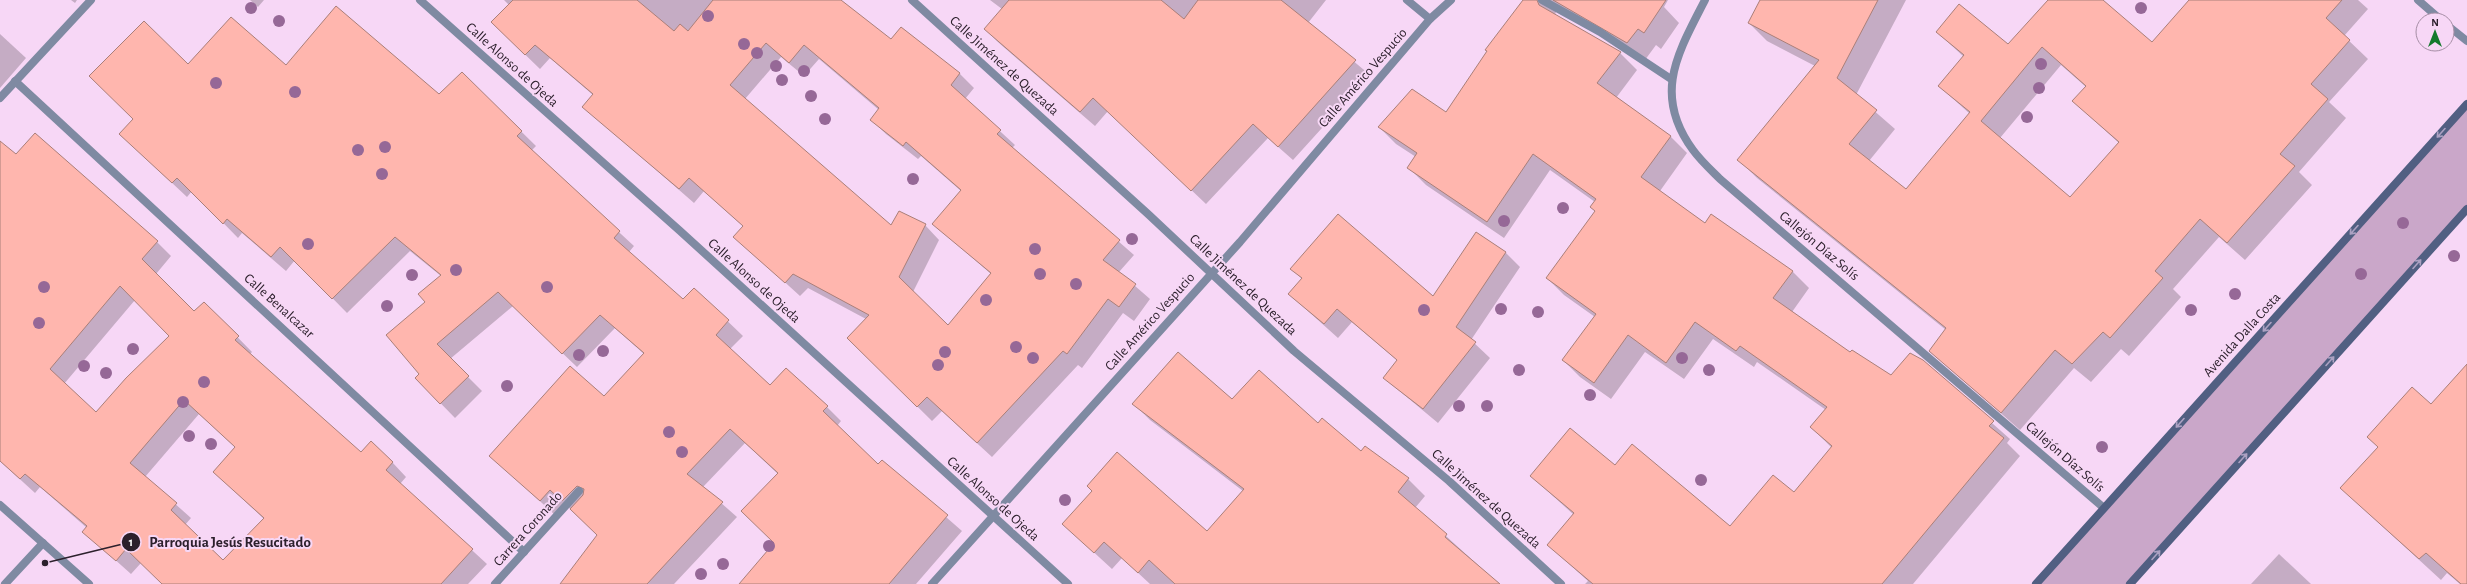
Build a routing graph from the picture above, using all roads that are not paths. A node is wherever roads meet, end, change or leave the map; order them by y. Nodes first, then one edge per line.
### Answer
1 (91, 0) edge
2 (420, 0) edge
3 (912, 0) edge
4 (1407, 0) edge
5 (1451, 0) edge
6 (1542, 0) edge
7 (1705, 0) edge
8 (2418, 0) edge
9 (2432, 12) edge
10 (1430, 19) junction
11 (2455, 31) edge
12 (2467, 41) edge
13 (1671, 79) junction
14 (16, 81) junction
15 (0, 98) edge
16 (2467, 104) edge
17 (2467, 209) edge
18 (1211, 273) junction
19 (579, 491) dead end
20 (0, 505) edge
21 (2104, 508) junction
22 (993, 516) junction
23 (43, 543) junction
24 (524, 552) junction
25 (5, 584) edge
26 (89, 584) edge
27 (495, 584) edge
28 (932, 584) edge
29 (1068, 584) edge
30 (1561, 584) edge
31 (2036, 584) edge
32 (2130, 584) edge

1 - 14 street
2 - 22 street, Calle Alonso de Ojeda
3 - 18 street, Calle Jiménez de Quezada
4 - 10 street
5 - 10 street
6 - 13 street
7 - 13 street
8 - 9 street
10 - 18 street, Calle Américo Vespucio
11 - 12 street
13 - 21 street, Callejón Díaz Solís
14 - 15 street
14 - 24 street, Calle Benalcazar
16 -> 21 street, Avenida Dalla Costa
32 -> 17 street
18 - 22 street, Calle Américo Vespucio
18 - 30 street, Calle Jiménez de Quezada
19 - 24 street, Carrera Coronado
20 - 23 street
21 - 31 street, Avenida Dalla Costa
22 - 28 street, Calle Américo Vespucio
22 - 29 street, Calle Alonso de Ojeda
23 - 25 street
23 - 26 street
24 - 27 street, Carrera Coronado

